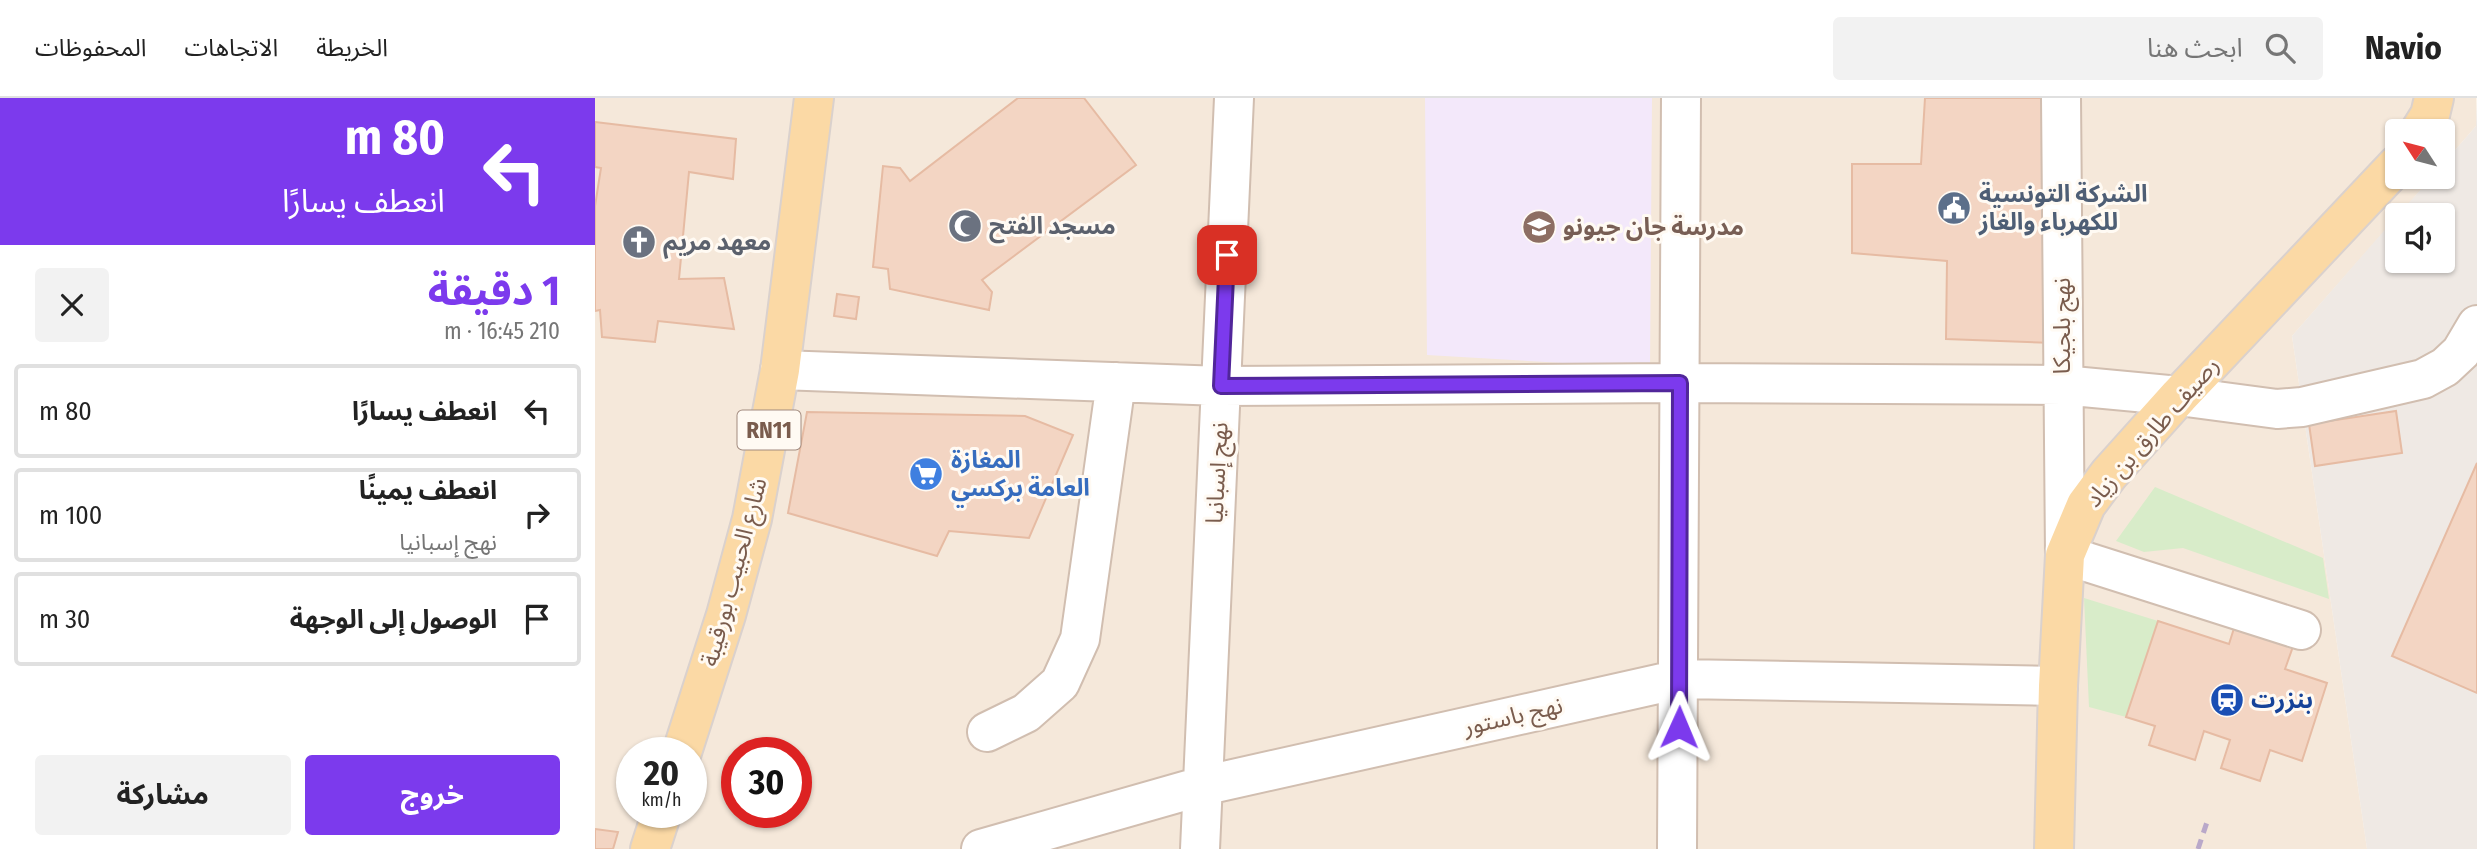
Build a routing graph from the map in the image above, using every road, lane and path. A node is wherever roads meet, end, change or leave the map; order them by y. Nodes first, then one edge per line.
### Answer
1 (814, 98) edge
2 (1234, 98) edge
3 (1681, 98) edge
4 (2061, 98) edge
5 (2434, 98) edge
6 (2428, 119) edge
7 (2385, 177) edge
8 (2477, 325) edge
9 (780, 370) junction
10 (1116, 382) junction
11 (1680, 383) junction
12 (2062, 385) junction
13 (1221, 386) junction
14 (2179, 396) junction
15 (2065, 555) junction
16 (2301, 630) dead end
17 (1679, 679) junction
18 (2058, 686) junction
19 (987, 732) dead end
20 (687, 737) edge
21 (1202, 786) junction
22 (657, 828) edge
23 (650, 849) edge
24 (981, 849) edge
25 (1200, 849) edge
26 (1677, 849) edge
27 (2054, 849) edge

1 - 9 main road, شارع الحبيب بورقيبة / RN11
2 - 13 street, نهج إسبانيا
3 - 11 street
4 - 12 street, نهج بلجيكا
5 - 6 main road
7 - 14 main road, رصيف طارق بن زياد
8 - 14 street
9 - 10 street
9 - 20 main road, شارع الحبيب بورقيبة / RN11
10 - 13 street
10 - 19 street
11 - 12 street
11 - 13 street
11 - 17 street
12 - 14 street
12 - 15 street, نهج بلجيكا
13 - 21 street, نهج إسبانيا
14 - 15 main road, رصيف طارق بن زياد
15 - 16 street
15 - 18 main road, رصيف طارق بن زياد
17 - 18 street, نهج باستور
17 - 21 street, نهج باستور
17 - 26 street
18 - 27 main road, رصيف طارق بن زياد
21 - 24 street, نهج باستور
21 - 25 street, نهج إسبانيا
22 - 23 main road

